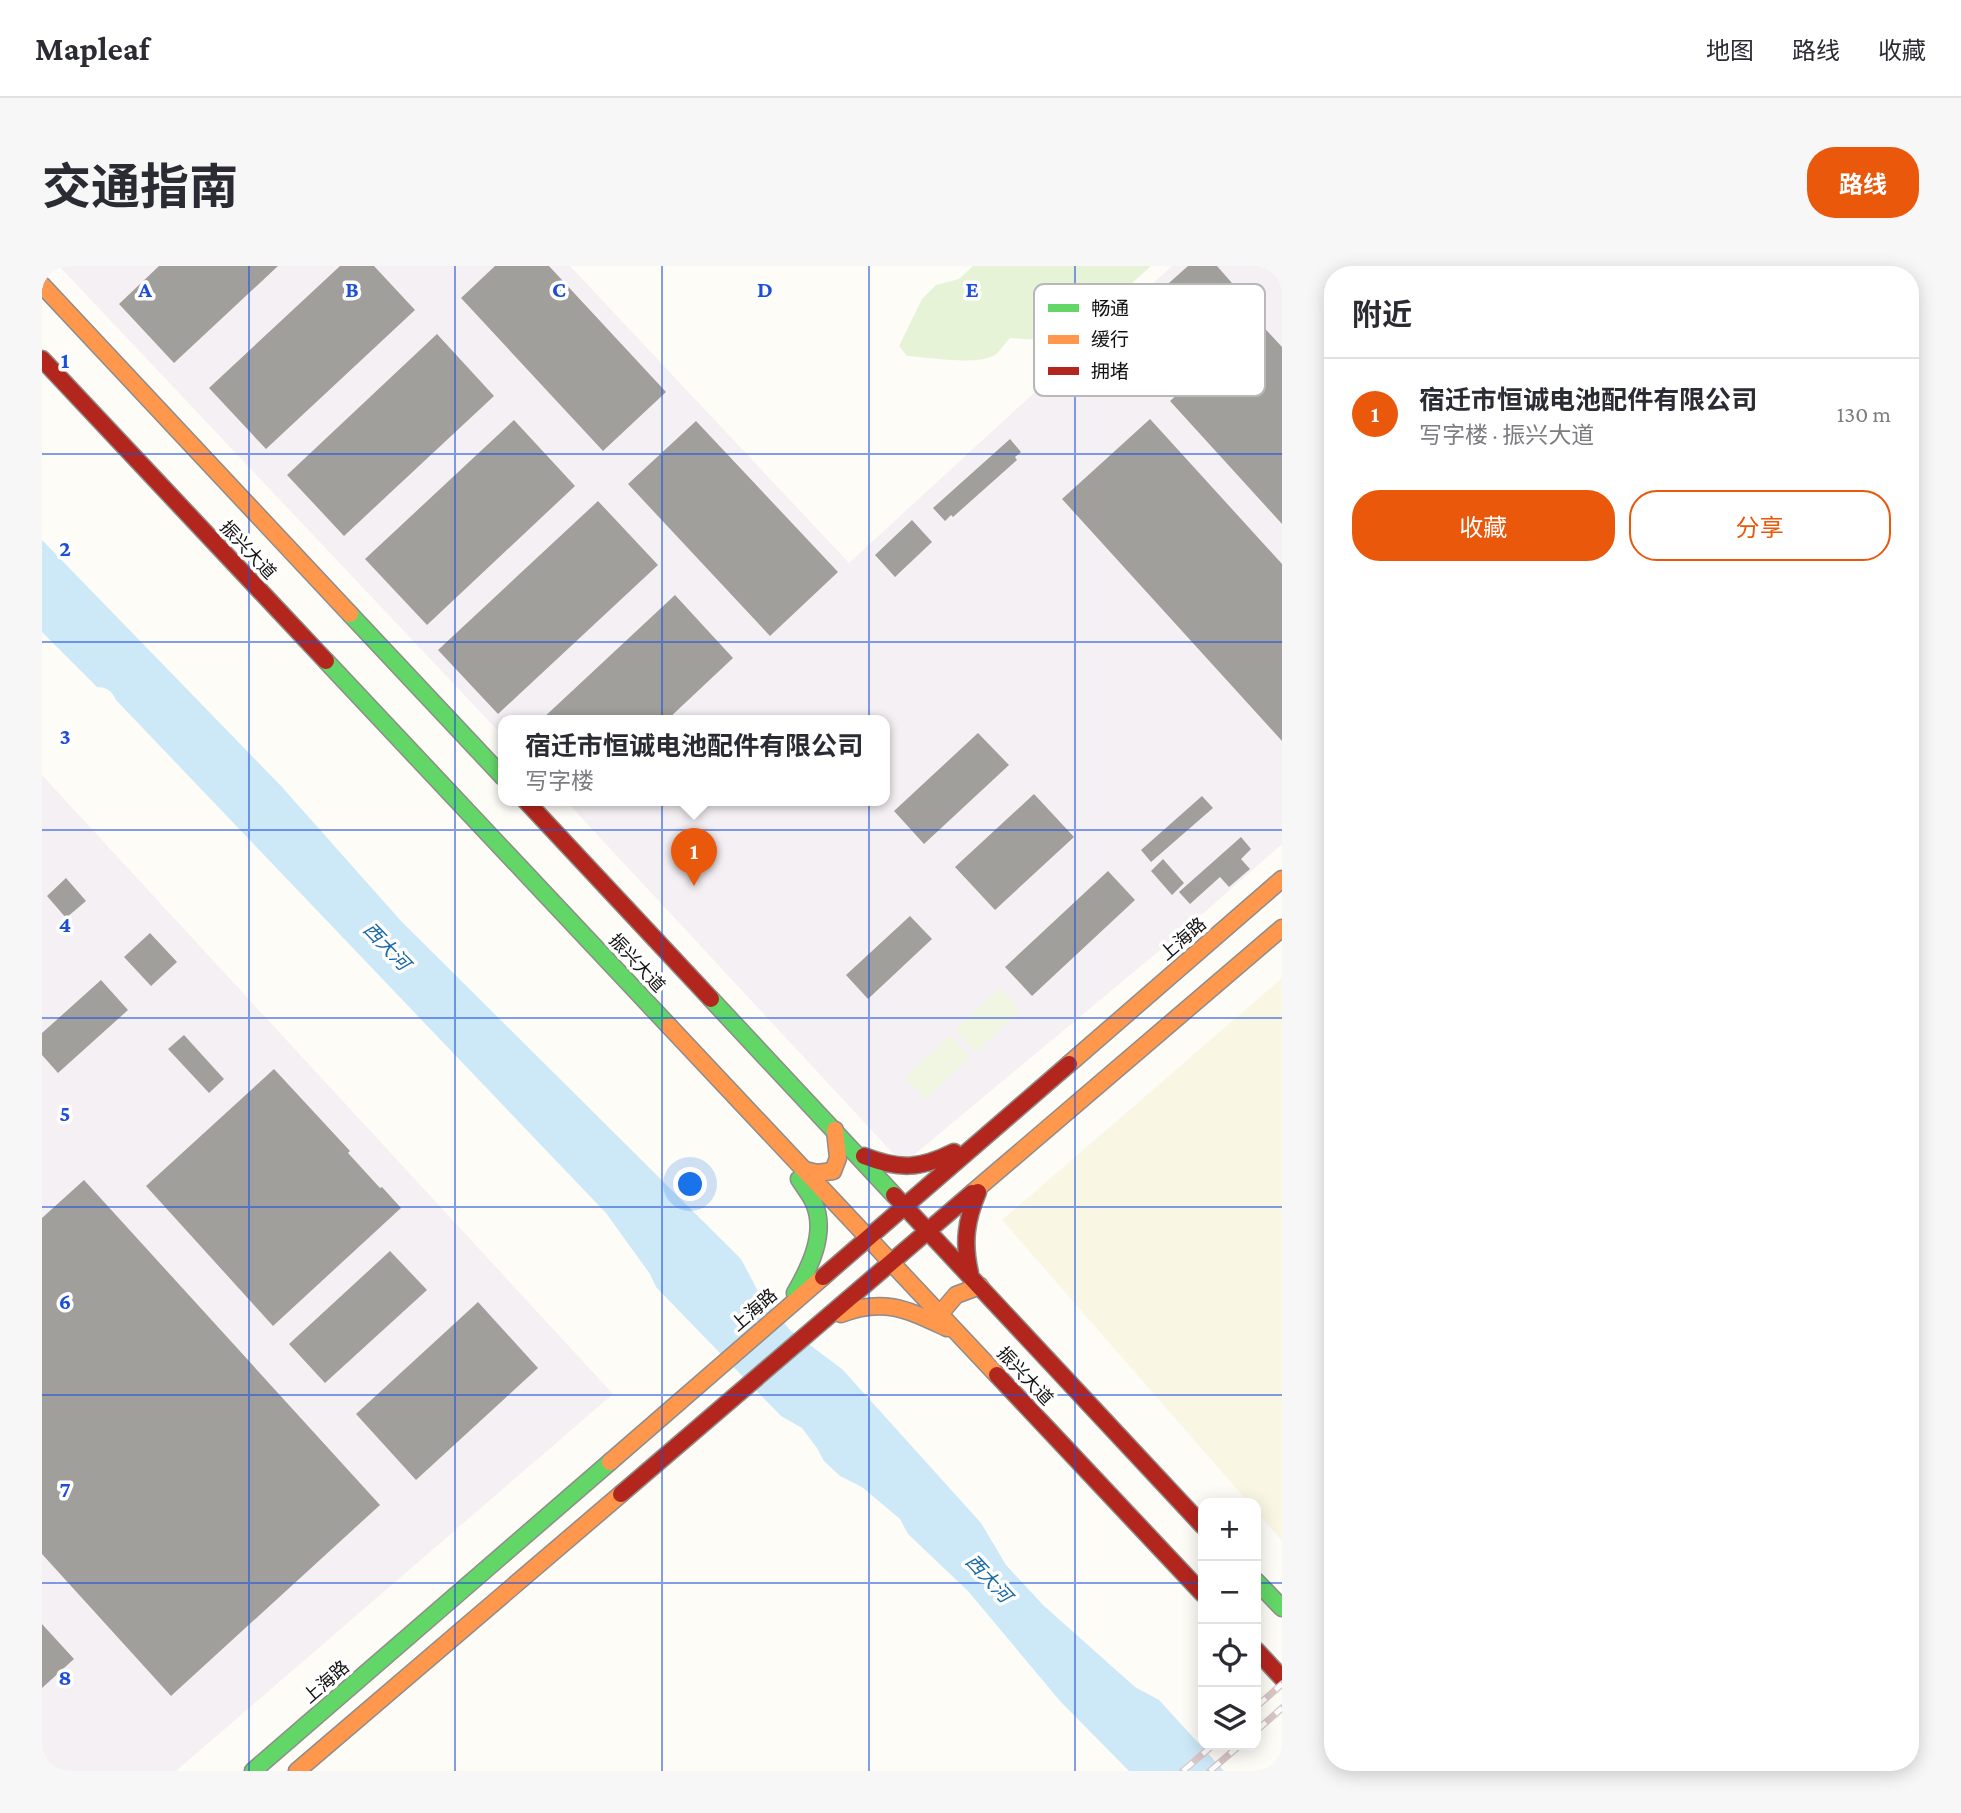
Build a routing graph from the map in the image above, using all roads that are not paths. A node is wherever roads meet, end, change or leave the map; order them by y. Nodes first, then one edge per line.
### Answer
1 (42, 285) edge
2 (42, 359) edge
3 (498, 772) edge
4 (532, 806) edge
5 (1282, 879) edge
6 (1282, 928) edge
7 (764, 1127) junction
8 (835, 1130) junction
9 (985, 1136) junction
10 (856, 1152) junction
11 (950, 1166) junction
12 (805, 1170) junction
13 (981, 1188) junction
14 (905, 1204) junction
15 (930, 1231) junction
16 (867, 1237) junction
17 (892, 1263) junction
18 (975, 1281) junction
19 (814, 1283) junction
20 (785, 1309) junction
21 (940, 1314) junction
22 (822, 1323) junction
23 (956, 1332) junction
24 (1198, 1521) edge
25 (1261, 1586) edge
26 (1198, 1589) edge
27 (1282, 1608) edge
28 (1261, 1655) edge
29 (1282, 1678) edge
30 (253, 1771) edge
31 (297, 1771) edge

1 - 3 main road, 振兴大道
2 - 7 main road, 振兴大道
4 - 8 main road, 振兴大道
5 - 9 main road, 上海路
6 - 13 main road
7 - 12 main road, 振兴大道
7 - 20 main road
8 - 10 main road, 振兴大道
8 - 12 main road
9 - 10 main road
9 - 11 main road, 上海路
10 - 14 main road, 振兴大道
11 - 13 main road
11 - 14 main road, 上海路
12 - 16 main road, 振兴大道
13 - 15 main road
13 - 18 main road
14 - 15 main road, 振兴大道
14 - 16 main road, 上海路
15 - 17 main road
15 - 18 main road, 振兴大道
16 - 17 main road, 振兴大道
16 - 19 main road, 上海路
17 - 21 main road, 振兴大道
17 - 22 main road
18 - 21 main road
18 - 24 main road, 振兴大道
19 - 20 main road, 上海路
19 - 22 main road
20 - 30 main road, 上海路
21 - 23 main road, 振兴大道
22 - 23 main road
22 - 31 main road
23 - 26 main road, 振兴大道
25 - 27 main road
28 - 29 main road

